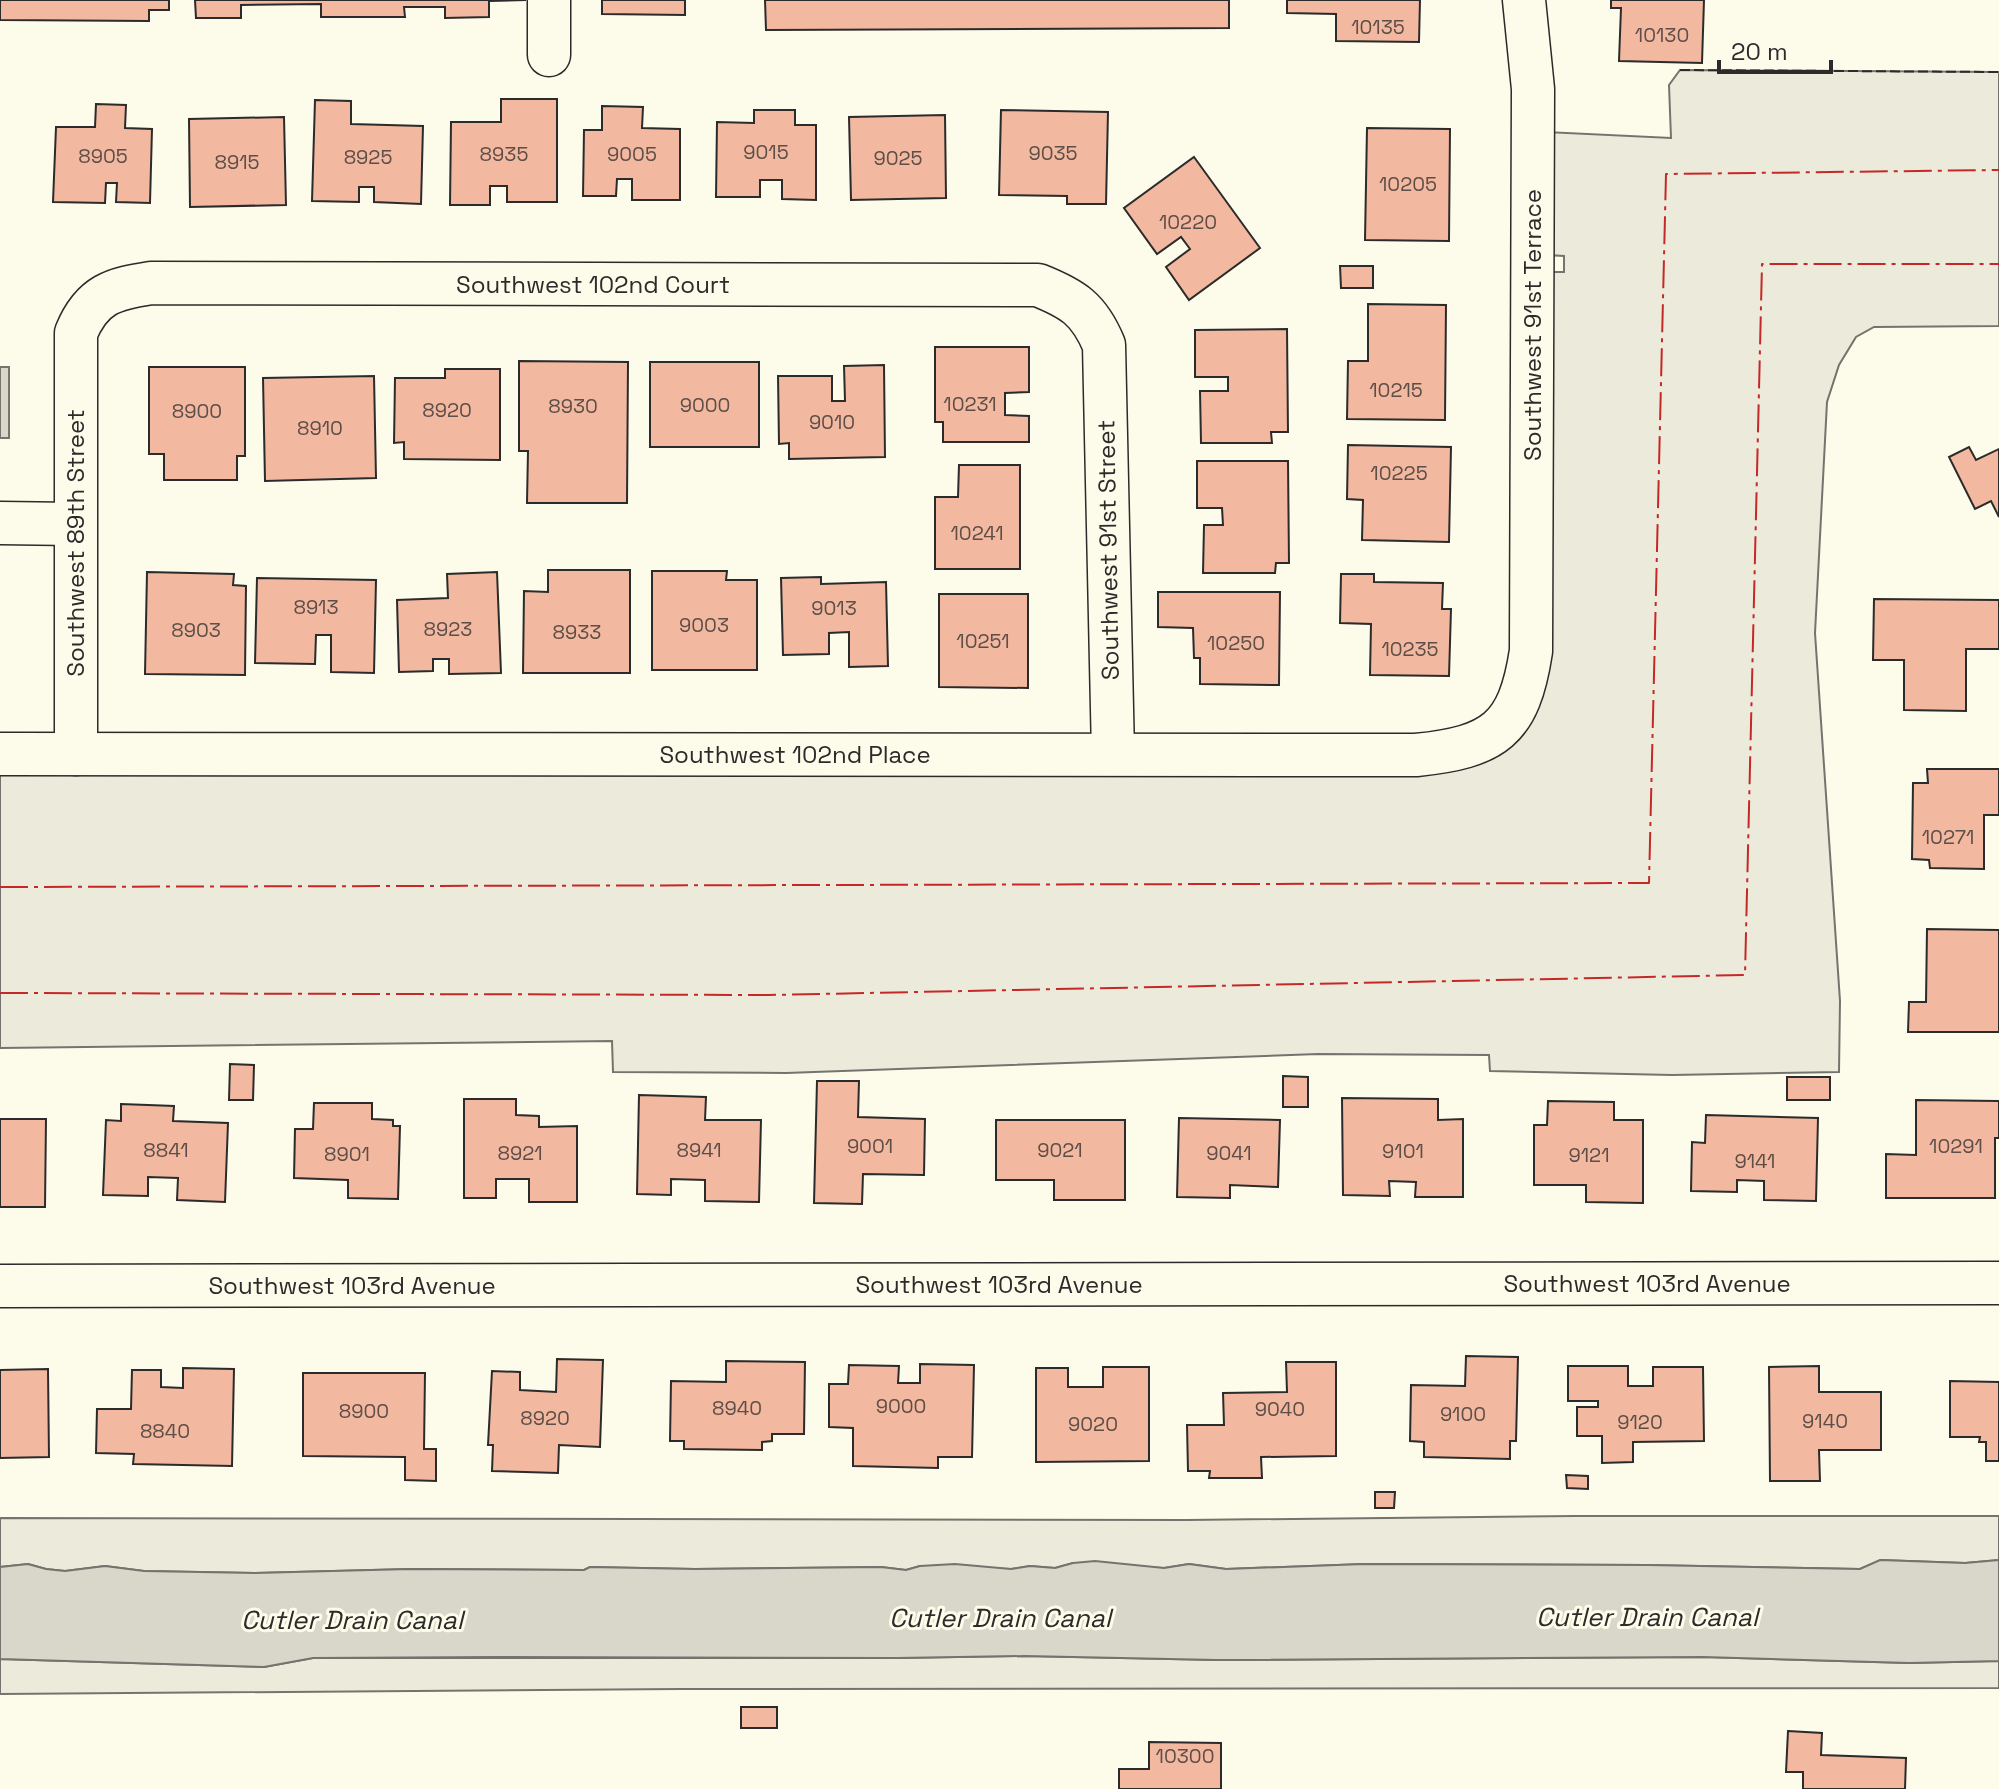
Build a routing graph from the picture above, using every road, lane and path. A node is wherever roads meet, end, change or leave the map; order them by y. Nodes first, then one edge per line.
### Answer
1 (549, 0) edge
2 (1524, 0) edge
3 (549, 55) dead end
4 (76, 333) joint
5 (1104, 345) joint
6 (0, 523) edge
7 (74, 524) junction
8 (1531, 651) joint
9 (0, 754) edge
10 (76, 754) junction
11 (1113, 754) junction
12 (1999, 1283) edge
13 (0, 1286) edge

1 - 3 street
2 - 8 street, Southwest 91st Terrace
4 - 5 street, Southwest 102nd Court
4 - 7 street, Southwest 89th Street
5 - 11 street, Southwest 91st Street
6 - 7 street
7 - 10 street, Southwest 89th Street
8 - 11 street, Southwest 102nd Place
9 - 10 street, Southwest 102nd Place
10 - 11 street, Southwest 102nd Place
12 - 13 street, Southwest 103rd Avenue

